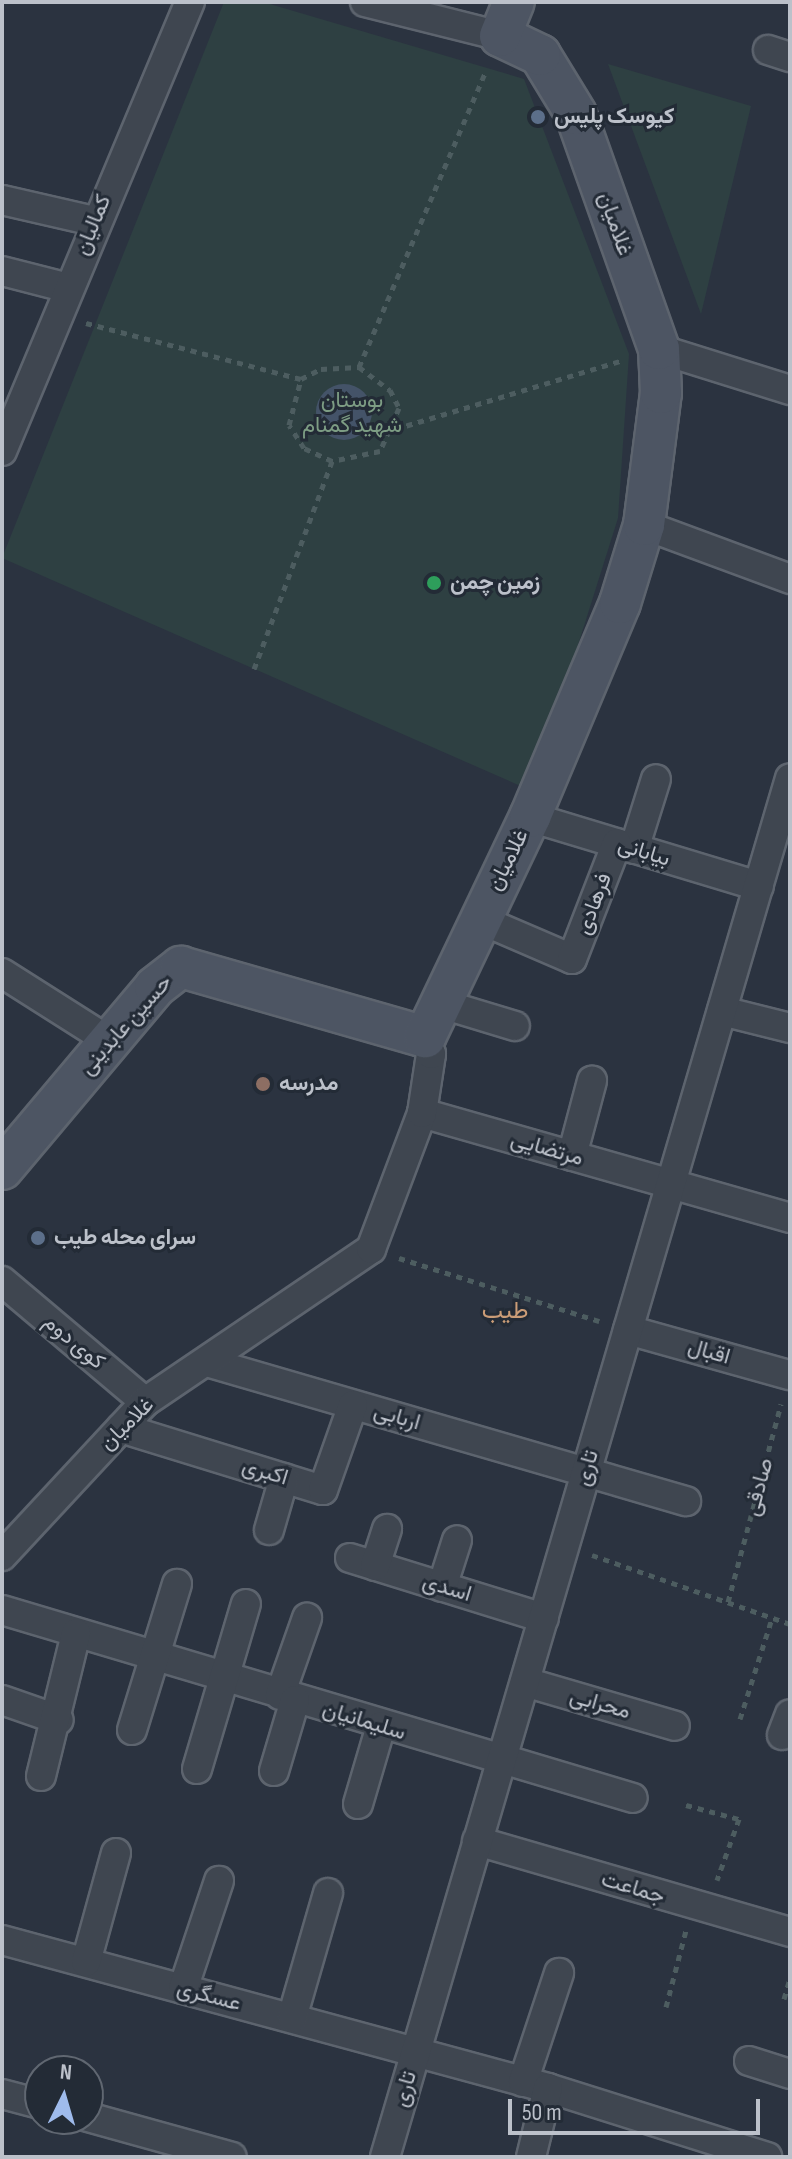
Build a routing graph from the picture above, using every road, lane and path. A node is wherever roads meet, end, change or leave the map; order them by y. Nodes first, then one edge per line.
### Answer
1 (190, 2) edge
2 (365, 2) edge
3 (507, 19) edge
4 (2, 200) edge
5 (94, 221) junction
6 (2, 271) edge
7 (68, 288) junction
8 (58, 316) junction
9 (659, 349) junction
10 (359, 367) junction
11 (301, 379) junction
12 (790, 390) edge
13 (395, 429) junction
14 (2, 451) edge
15 (332, 461) junction
16 (644, 525) junction
17 (790, 579) edge
18 (254, 669) dead end
19 (790, 778) edge
20 (656, 779) dead end
21 (530, 817) junction
22 (783, 830) edge
23 (626, 846) junction
24 (759, 886) junction
25 (479, 919) junction
26 (2, 973) edge
27 (722, 1011) junction
28 (433, 1020) junction
29 (515, 1026) dead end
30 (790, 1028) edge
31 (109, 1041) junction
32 (592, 1081) dead end
33 (422, 1113) junction
34 (572, 1156) junction
35 (2, 1169) edge
36 (671, 1183) junction
37 (790, 1218) edge
38 (371, 1249) junction
39 (2, 1281) edge
40 (628, 1330) junction
41 (207, 1362) junction
42 (789, 1375) edge
43 (145, 1402) junction
44 (353, 1405) junction
45 (121, 1428) junction
46 (586, 1473) junction
47 (284, 1478) junction
48 (686, 1501) dead end
49 (387, 1529) dead end
50 (269, 1530) dead end
51 (457, 1540) dead end
52 (564, 1546) junction
53 (2, 1556) edge
54 (177, 1584) dead end
55 (442, 1587) junction
56 (728, 1602) junction
57 (246, 1604) dead end
58 (2, 1610) edge
59 (307, 1618) dead end
60 (544, 1618) junction
61 (772, 1618) junction
62 (790, 1624) edge
63 (76, 1633) junction
64 (155, 1657) junction
65 (227, 1679) junction
66 (525, 1682) junction
67 (288, 1698) junction
68 (2, 1700) edge
69 (740, 1719) dead end
70 (59, 1720) junction
71 (381, 1726) junction
72 (675, 1726) dead end
73 (132, 1730) dead end
74 (501, 1762) junction
75 (197, 1769) dead end
76 (274, 1771) dead end
77 (41, 1776) dead end
78 (633, 1798) dead end
79 (358, 1804) dead end
80 (686, 1805) dead end
81 (477, 1841) junction
82 (116, 1853) dead end
83 (219, 1881) dead end
84 (328, 1893) dead end
85 (700, 1907) junction
86 (790, 1932) edge
87 (2, 1940) edge
88 (86, 1962) junction
89 (559, 1973) dead end
90 (790, 1978) edge
91 (183, 1989) junction
92 (784, 1999) dead end
93 (666, 2007) dead end
94 (292, 2018) junction
95 (416, 2052) junction
96 (749, 2061) dead end
97 (790, 2074) edge
98 (536, 2085) junction
99 (2, 2094) edge
100 (24, 2100) edge
101 (104, 2121) edge
102 (232, 2157) edge
103 (385, 2157) edge
104 (531, 2157) edge
105 (767, 2157) edge

1 - 5 street, کمالیان
2 - 3 street
3 - 9 street, غلامیان
3 - 10 path
4 - 5 street
5 - 7 street, کمالیان
6 - 7 street
7 - 8 street, کمالیان
8 - 11 path
8 - 14 street, کمالیان
9 - 12 street
9 - 13 path
9 - 16 street, غلامیان
10 - 11 path
10 - 13 path
11 - 15 path
13 - 15 path
15 - 18 path
16 - 17 street
16 - 21 street, غلامیان
19 - 22 street, تاری
20 - 23 street
21 - 23 street, بیابانی
21 - 25 street, غلامیان
22 - 24 street, تاری
23 - 24 street, بیابانی
23 - 25 street, فرهادی
24 - 27 street, تاری
25 - 28 street, غلامیان
26 - 31 street
27 - 30 street
27 - 36 street, تاری
28 - 29 street
28 - 31 street, حسین عابدینی
28 - 33 street, غلامیان
31 - 35 street, حسین عابدینی
32 - 34 street
33 - 34 street, مرتضایی
33 - 38 street, غلامیان
34 - 36 street, مرتضایی
36 - 37 street
36 - 40 street, تاری
38 - 40 path
38 - 41 street, غلامیان
39 - 43 street, کوی دوم
40 - 42 street, اقبال
40 - 46 street, تاری
41 - 43 street, غلامیان
41 - 44 street, اربابی
42 - 56 path, صادقی
43 - 45 street, غلامیان
44 - 46 street, اربابی
44 - 47 street, اکبری
45 - 47 street, اکبری
45 - 53 street, غلامیان
46 - 48 street, اربابی
46 - 52 street, تاری
47 - 50 street
49 - 55 street, اسدی
51 - 55 street
52 - 56 path
52 - 60 street, تاری
54 - 64 street
55 - 60 street, اسدی
56 - 61 path
57 - 65 street
58 - 63 street, سلیمانیان
59 - 67 street
60 - 66 street, تاری
61 - 62 path
61 - 69 path
63 - 64 street, سلیمانیان
63 - 70 street
64 - 65 street, سلیمانیان
64 - 73 street
65 - 67 street, سلیمانیان
65 - 75 street
66 - 72 street, محرابی
66 - 74 street, تاری
67 - 71 street, سلیمانیان
67 - 76 street
68 - 70 street
70 - 77 street
71 - 74 street, سلیمانیان
71 - 79 street
74 - 78 street, سلیمانیان
74 - 81 street, تاری
80 - 85 path
81 - 85 street, جماعت
81 - 95 street, تاری
82 - 88 street
83 - 91 street
84 - 94 street
85 - 86 street, جماعت
85 - 93 path
87 - 88 street, عسگری
88 - 91 street, عسگری
89 - 98 street
90 - 92 path
91 - 94 street, عسگری
94 - 95 street, عسگری
95 - 98 street, عسگری
95 - 103 street, تاری
96 - 97 street
98 - 104 street
98 - 105 street, عسگری
99 - 100 street
101 - 102 street

